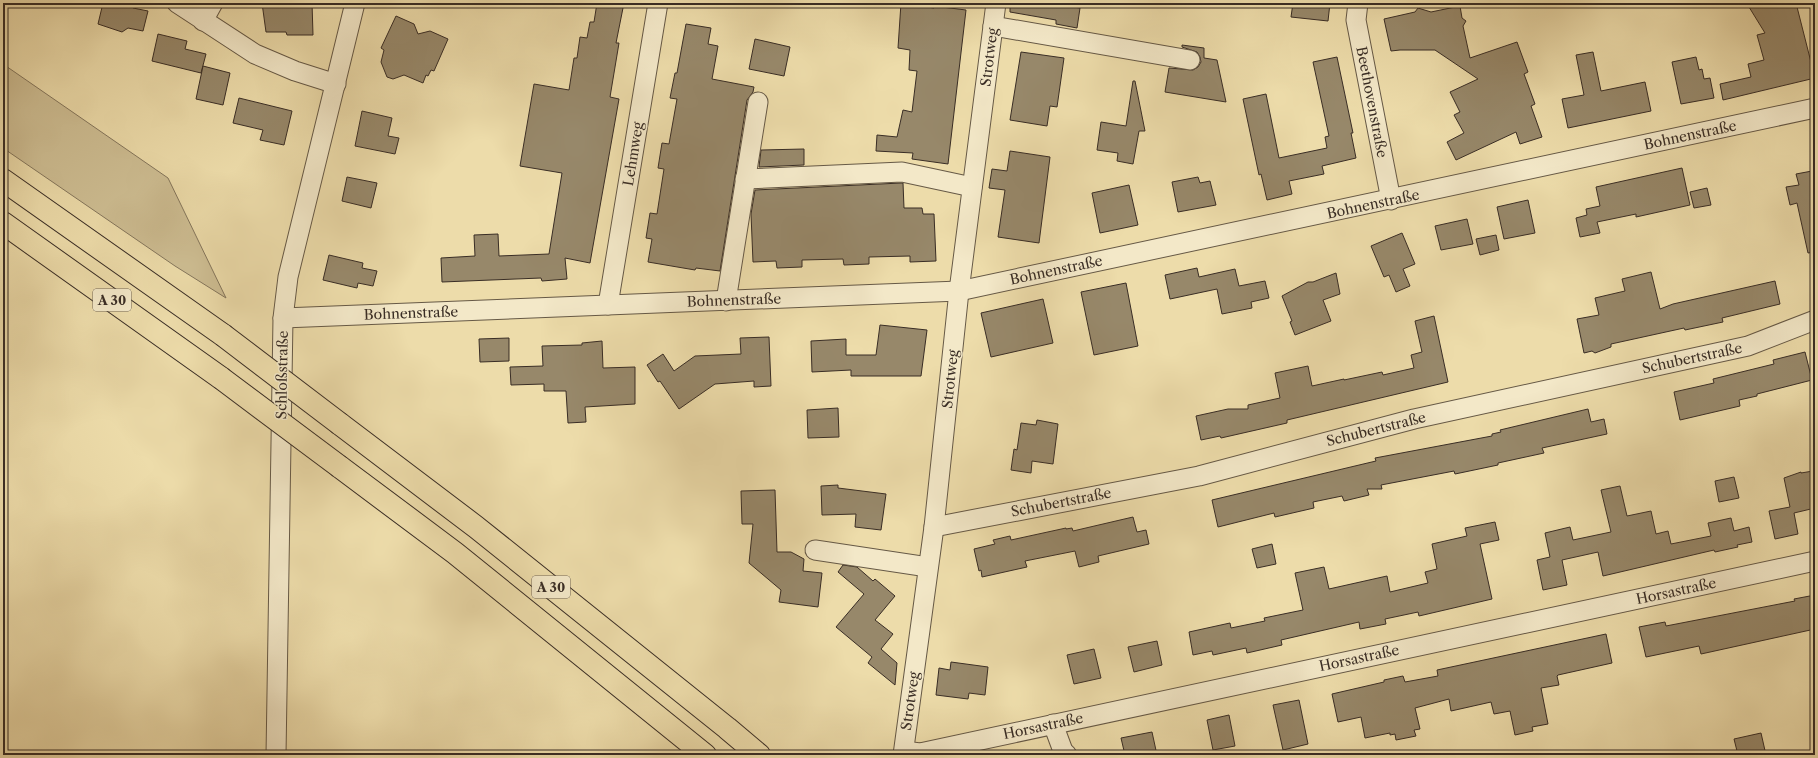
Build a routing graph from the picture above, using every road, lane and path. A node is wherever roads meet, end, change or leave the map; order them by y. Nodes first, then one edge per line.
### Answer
1 (177, 3) edge
2 (213, 3) edge
3 (355, 3) edge
4 (658, 3) edge
5 (996, 3) edge
6 (1358, 3) edge
7 (203, 21) junction
8 (993, 26) junction
9 (1190, 60) dead end
10 (336, 84) junction
11 (758, 102) dead end
12 (1815, 108) edge
13 (3, 180) edge
14 (745, 180) junction
15 (972, 187) junction
16 (1391, 200) junction
17 (3, 223) edge
18 (959, 291) junction
19 (726, 301) junction
20 (608, 305) junction
21 (283, 318) junction
22 (1815, 320) edge
23 (934, 527) junction
24 (815, 550) dead end
25 (1815, 561) edge
26 (928, 566) junction
27 (1053, 724) junction
28 (903, 753) edge
29 (276, 755) edge
30 (705, 755) edge
31 (759, 755) edge
32 (1067, 755) edge

1 - 7 street
2 - 7 street
3 - 10 street, Schloßstraße
4 - 20 street, Lehmweg
5 - 8 street, Strotweg
6 - 16 street, Beethovenstraße
7 - 10 street
8 - 9 street
8 - 15 street, Strotweg
10 - 21 street, Schloßstraße
11 - 14 street
12 - 16 street, Bohnenstraße
13 - 31 highway, A 30, bridge
14 - 15 street
14 - 19 street
15 - 18 street, Strotweg
16 - 18 street, Bohnenstraße
17 - 30 highway, A 30, bridge
18 - 19 street, Bohnenstraße
18 - 23 street, Strotweg
19 - 20 street, Bohnenstraße
20 - 21 street, Bohnenstraße
21 - 29 street, Schloßstraße
22 - 23 street, Schubertstraße
23 - 26 street, Strotweg
24 - 26 street
25 - 27 street, Horsastraße
26 - 28 street, Strotweg
27 - 28 street, Horsastraße
27 - 32 street

